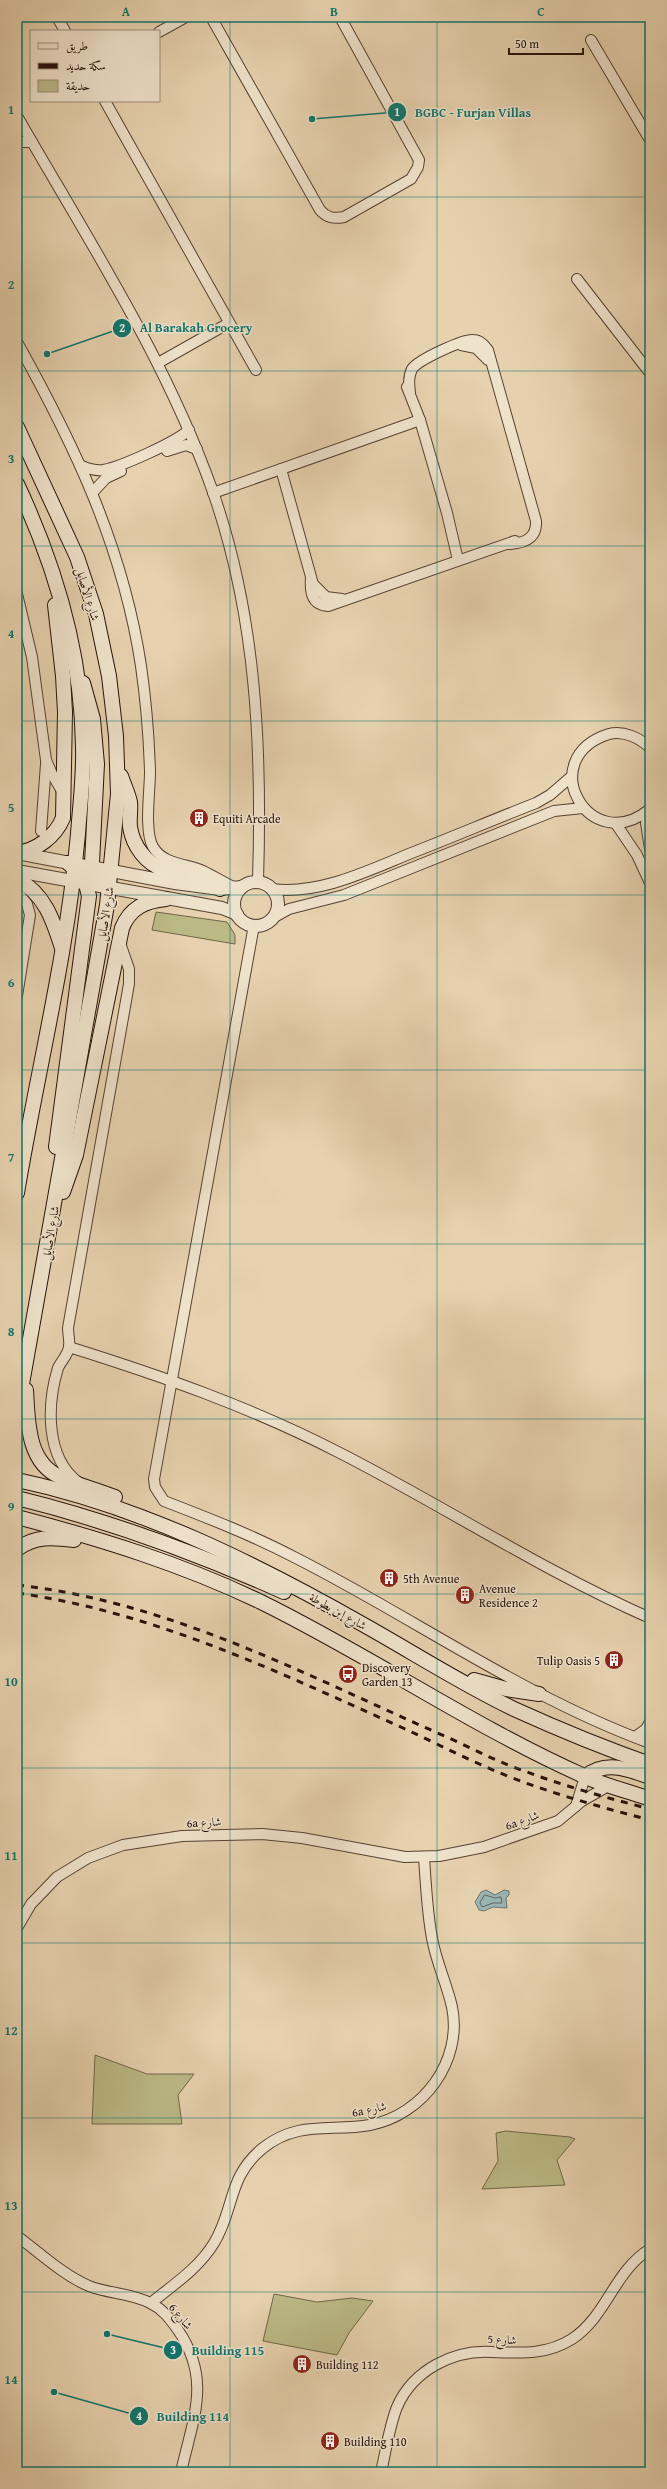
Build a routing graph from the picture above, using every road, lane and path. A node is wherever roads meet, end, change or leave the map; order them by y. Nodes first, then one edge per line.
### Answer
1 (57, 17) edge
2 (186, 17) edge
3 (211, 17) edge
4 (340, 17) edge
5 (64, 30) edge
6 (160, 31) edge
7 (591, 40) dead end
8 (106, 102) edge
9 (19, 124) edge
10 (650, 140) edge
11 (17, 142) edge
12 (32, 142) junction
13 (577, 279) dead end
14 (229, 323) junction
15 (17, 342) edge
16 (158, 363) junction
17 (256, 370) dead end
18 (650, 373) edge
19 (420, 420) junction
20 (17, 427) edge
21 (189, 430) junction
22 (21, 440) edge
23 (197, 449) junction
24 (82, 466) junction
25 (281, 469) junction
26 (17, 484) edge
27 (93, 492) junction
28 (214, 493) junction
29 (458, 560) junction
30 (50, 563) junction
31 (17, 594) edge
32 (76, 666) junction
33 (650, 748) edge
34 (46, 760) junction
35 (117, 767) junction
36 (572, 776) junction
37 (65, 796) junction
38 (583, 808) junction
39 (650, 810) edge
40 (616, 824) junction
41 (41, 832) dead end
42 (650, 849) edge
43 (17, 853) edge
44 (17, 871) edge
45 (89, 872) junction
46 (17, 880) edge
47 (258, 882) junction
48 (650, 883) edge
49 (109, 888) junction
50 (239, 888) junction
51 (220, 889) junction
52 (272, 889) junction
53 (17, 892) edge
54 (166, 898) junction
55 (237, 914) junction
56 (271, 918) junction
57 (254, 925) junction
58 (120, 937) junction
59 (63, 951) junction
60 (17, 996) edge
61 (22, 1144) edge
62 (17, 1193) edge
63 (56, 1196) junction
64 (55, 1211) junction
65 (70, 1347) junction
66 (25, 1370) junction
67 (173, 1380) junction
68 (17, 1412) edge
69 (17, 1480) edge
70 (85, 1486) junction
71 (17, 1498) edge
72 (17, 1517) edge
73 (106, 1541) junction
74 (17, 1549) edge
75 (650, 1618) edge
76 (366, 1626) junction
77 (438, 1668) junction
78 (539, 1694) junction
79 (650, 1726) edge
80 (635, 1737) junction
81 (650, 1743) edge
82 (650, 1764) edge
83 (585, 1777) junction
84 (650, 1777) edge
85 (610, 1785) junction
86 (650, 1799) edge
87 (576, 1806) junction
88 (424, 1858) junction
89 (17, 1928) edge
90 (17, 2236) edge
91 (650, 2249) edge
92 (151, 2303) junction
93 (181, 2472) edge
94 (381, 2472) edge

1 - 5 street
2 - 6 street
3 - 4 street
7 - 10 street
8 - 14 street
9 - 12 street
11 - 12 street
12 - 16 street
13 - 18 street
14 - 16 street
14 - 17 street
15 - 24 street
16 - 21 street
19 - 25 street
19 - 29 street
19 - 29 street
20 - 22 main road, شارع الأصايل
21 - 23 street
21 - 24 street
22 - 35 main road, شارع الأصايل
23 - 27 street
23 - 28 street
24 - 27 street
25 - 28 street
25 - 29 street
26 - 30 main road, شارع الأصايل
27 - 50 street
28 - 47 street
30 - 32 main road, شارع الأصايل
30 - 37 main road
31 - 34 street
32 - 45 main road, شارع الأصايل
32 - 45 main road
33 - 36 street
34 - 37 street
34 - 41 street
35 - 45 main road, شارع الأصايل
35 - 51 main road
36 - 38 street
36 - 52 street
37 - 43 main road
38 - 40 street
38 - 56 street
39 - 40 street
39 - 42 street
40 - 48 street
43 - 45 street
44 - 45 street
45 - 49 main road, شارع الأصايل
45 - 49 street
45 - 51 street
45 - 59 main road
45 - 63 main road
46 - 59 main road
47 - 50 street
47 - 52 street
49 - 54 street
49 - 63 main road, شارع الأصايل
50 - 51 street
50 - 55 street
52 - 56 street
53 - 60 street
54 - 55 street
54 - 58 main road
55 - 57 street
56 - 57 street
57 - 67 street
58 - 64 main road
58 - 65 street
59 - 61 main road
61 - 62 main road
63 - 64 main road, شارع الأصايل
64 - 66 main road, شارع الأصايل
65 - 67 street
65 - 70 street
66 - 68 main road, شارع الأصايل
66 - 70 main road
67 - 75 street
67 - 78 street
69 - 76 main road, شارع إبن بطوطة
70 - 76 main road
71 - 76 main road
72 - 73 main road
73 - 74 main road
73 - 83 main road
76 - 77 main road, شارع إبن بطوطة
77 - 78 main road
77 - 82 main road, شارع إبن بطوطة
78 - 80 street
79 - 80 street
80 - 81 street
83 - 84 main road
83 - 85 main road
83 - 87 street
85 - 86 main road
85 - 87 street, 6a شارع
87 - 88 street, 6a شارع
88 - 89 street, 6a شارع
88 - 92 street, 6a شارع
90 - 92 street, شارع 6
91 - 94 street, شارع 5
92 - 93 street, شارع 6

